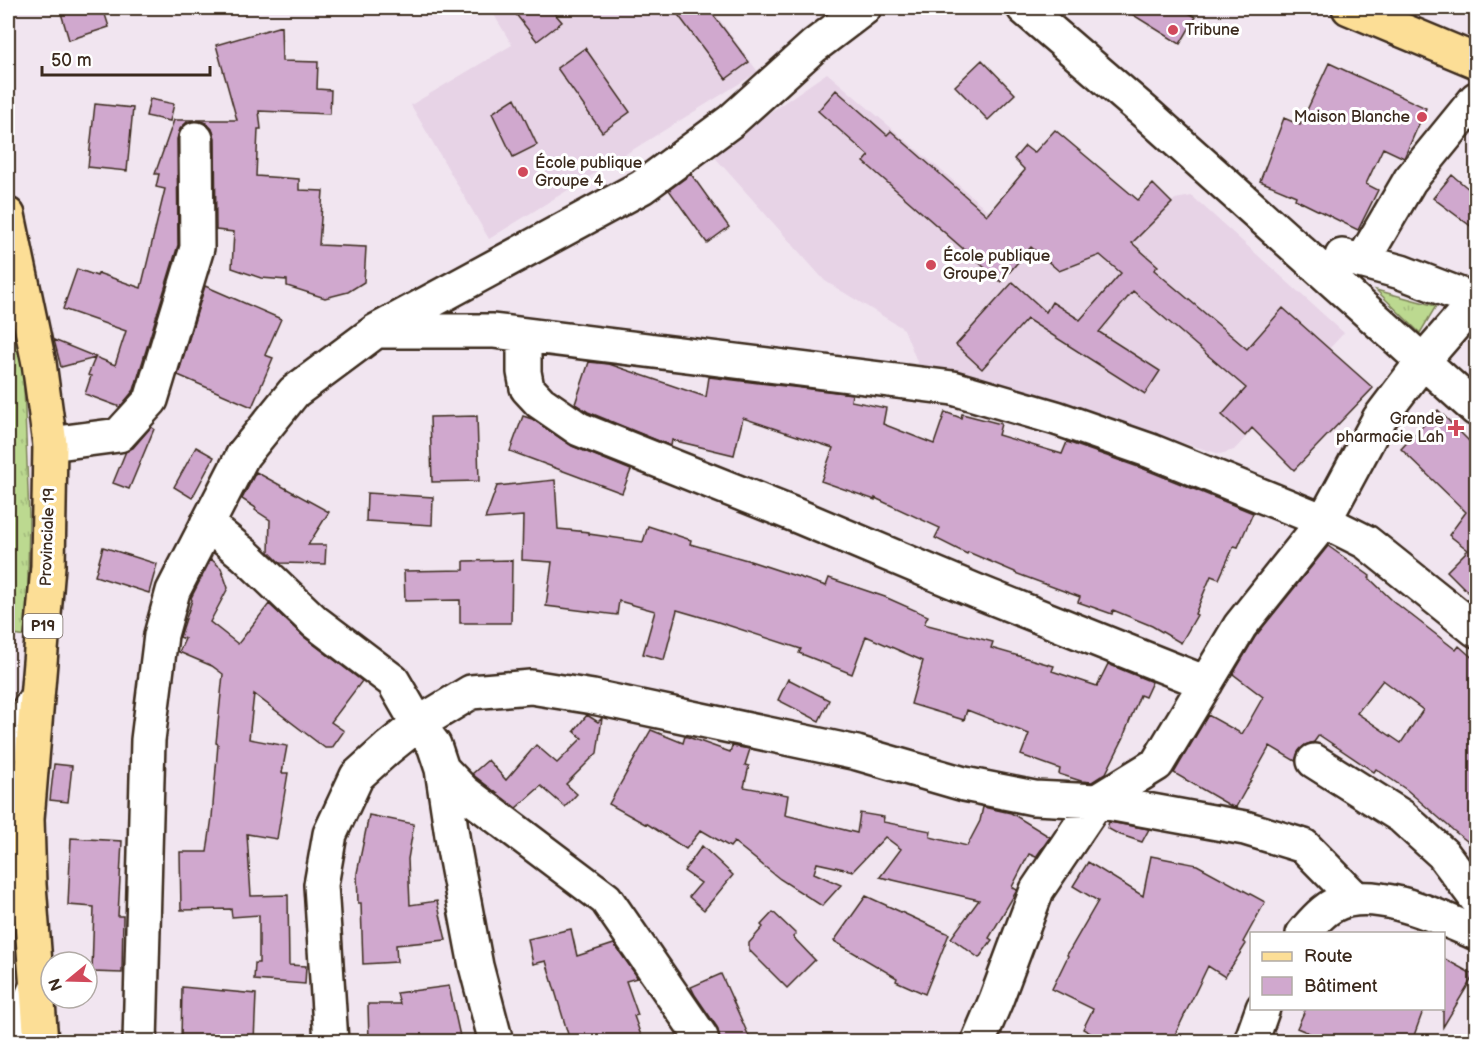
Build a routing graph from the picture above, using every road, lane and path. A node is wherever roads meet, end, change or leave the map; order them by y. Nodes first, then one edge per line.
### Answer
1 (864, 8) edge
2 (1024, 8) edge
3 (1349, 8) edge
4 (1476, 61) edge
5 (1476, 99) edge
6 (196, 139) dead end
7 (8, 215) edge
8 (1307, 256) junction
9 (1362, 262) junction
10 (1476, 301) edge
11 (376, 331) junction
12 (524, 334) junction
13 (1423, 361) junction
14 (1476, 409) edge
15 (50, 444) junction
16 (1324, 521) junction
17 (207, 524) junction
18 (1476, 630) edge
19 (1206, 683) junction
20 (36, 698) junction
21 (418, 724) junction
22 (8, 744) edge
23 (1314, 761) dead end
24 (442, 769) junction
25 (1097, 801) junction
26 (1355, 898) junction
27 (1476, 898) edge
28 (1304, 932) edge
29 (1476, 933) edge
30 (37, 985) junction
31 (1262, 1010) edge
32 (12, 1041) edge
33 (41, 1041) edge
34 (140, 1041) edge
35 (331, 1041) edge
36 (496, 1041) edge
37 (702, 1041) edge
38 (978, 1041) edge
39 (1251, 1041) edge

1 - 11 street
2 - 8 street
3 - 4 main road
5 - 9 street
6 - 15 street
7 - 15 main road, Provinciale 19 / P19
8 - 9 street
8 - 13 street
9 - 10 street
10 - 13 street
11 - 12 street
11 - 17 street
12 - 16 street
12 - 19 street
13 - 14 street
13 - 16 street
15 - 20 main road, Provinciale 19 / P19
16 - 18 street
16 - 19 street
17 - 21 street
17 - 34 street
19 - 25 street
20 - 22 street
20 - 30 main road, Provinciale 19 / P19
21 - 24 street
21 - 25 street
21 - 35 street
23 - 27 street
24 - 36 street
24 - 37 street
25 - 26 street
25 - 38 street
26 - 28 street
26 - 29 street
30 - 32 street
30 - 33 main road, Provinciale 19 / P19
31 - 39 street

